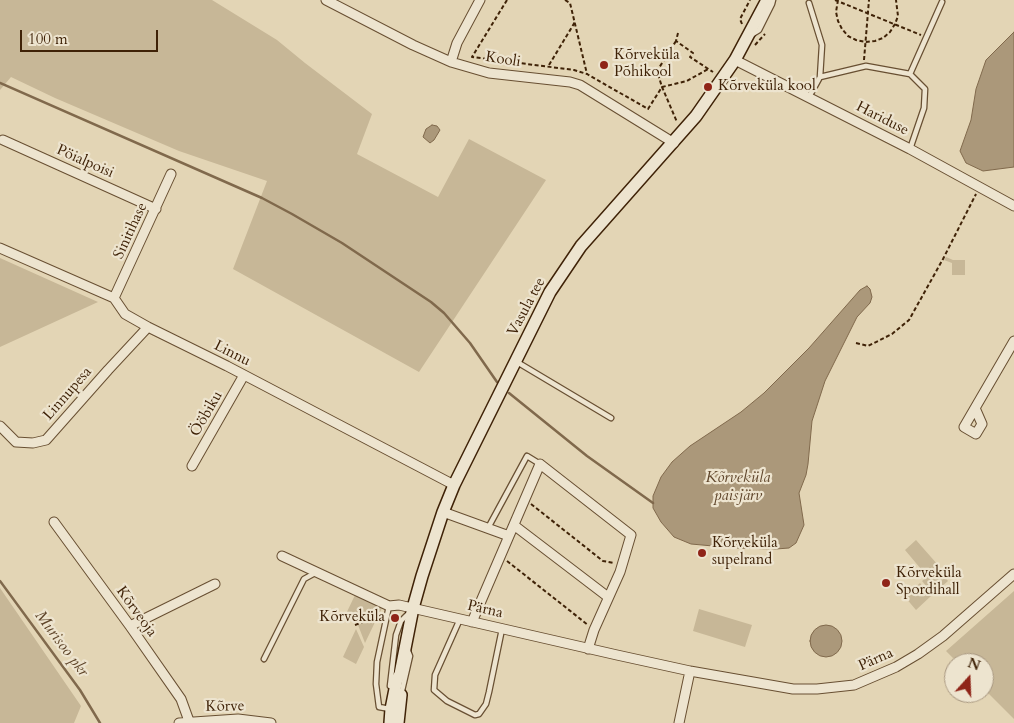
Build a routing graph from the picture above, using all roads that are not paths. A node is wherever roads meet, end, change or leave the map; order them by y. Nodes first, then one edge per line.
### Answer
1 (326, 0) edge
2 (480, 0) edge
3 (767, 0) edge
4 (772, 0) edge
5 (809, 2) dead end
6 (942, 2) dead end
7 (748, 38) junction
8 (452, 62) junction
9 (732, 65) junction
10 (910, 74) junction
11 (820, 78) junction
12 (810, 97) junction
13 (3, 140) dead end
14 (674, 143) junction
15 (910, 149) junction
16 (171, 174) dead end
17 (1014, 206) edge
18 (156, 209) junction
19 (0, 248) edge
20 (114, 298) junction
21 (148, 327) junction
22 (1014, 341) edge
23 (516, 361) junction
24 (244, 375) junction
25 (975, 408) dead end
26 (611, 418) dead end
27 (0, 426) edge
28 (540, 464) junction
29 (192, 466) dead end
30 (454, 485) junction
31 (443, 512) junction
32 (54, 522) dead end
33 (515, 526) junction
34 (487, 530) junction
35 (509, 536) junction
36 (282, 556) dead end
37 (316, 572) junction
38 (1014, 574) edge
39 (215, 584) dead end
40 (608, 597) junction
41 (413, 608) junction
42 (388, 610) junction
43 (460, 619) junction
44 (472, 622) junction
45 (130, 626) junction
46 (502, 629) junction
47 (405, 645) junction
48 (588, 649) junction
49 (264, 659) dead end
50 (690, 671) junction
51 (400, 674) junction
52 (400, 698) junction
53 (395, 710) junction
54 (189, 721) junction
55 (256, 722) edge
56 (179, 723) edge
57 (271, 723) edge
58 (390, 723) edge
59 (398, 723) edge
60 (679, 723) edge

1 - 8 street, Kooli
2 - 8 street
3 - 7 street, Vasula tee
4 - 7 lane
5 - 11 lane
6 - 10 lane
7 - 9 street, Vasula tee
8 - 14 street, Kooli
9 - 12 street, Hariduse
9 - 14 street, Vasula tee
10 - 11 lane
10 - 15 lane
11 - 12 lane
12 - 15 street, Hariduse
13 - 18 street, Pöialpoisi
14 - 23 street, Vasula tee
15 - 17 street, Hariduse
16 - 18 street, Sinitihase
18 - 20 street, Sinitihase
19 - 20 street, Linnu
20 - 21 street, Linnu
21 - 24 street, Linnu
21 - 27 street, Linnupesa
22 - 25 street
23 - 26 lane
23 - 30 street, Vasula tee
24 - 29 street, Ööbiku
24 - 30 street, Linnu
28 - 33 street
28 - 34 lane
28 - 40 street
30 - 31 street, Vasula tee
31 - 34 street
31 - 41 street, Vasula tee
32 - 45 street, Kõrveoja
33 - 35 street
33 - 40 street
34 - 35 street
35 - 44 street
36 - 37 street, Pärna
37 - 42 street, Pärna
37 - 49 lane
38 - 50 street, Pärna
39 - 45 street
40 - 48 street
41 - 42 street, Pärna
41 - 43 street, Pärna
41 - 47 street, Vasula tee
41 - 53 lane
42 - 53 lane
43 - 44 street, Pärna
43 - 46 lane
44 - 46 street, Pärna
45 - 54 street, Kõrveoja
46 - 48 street, Pärna
47 - 51 street, Vasula tee
47 - 52 lane
48 - 50 street, Pärna
50 - 60 street
51 - 52 street, Vasula tee
51 - 53 street, Vasula tee
52 - 53 street, Vasula tee
53 - 58 street, Vasula tee
53 - 59 street, Vasula tee
54 - 55 street, Kõrve
54 - 56 street, Kõrve
55 - 57 street, Kõrve

